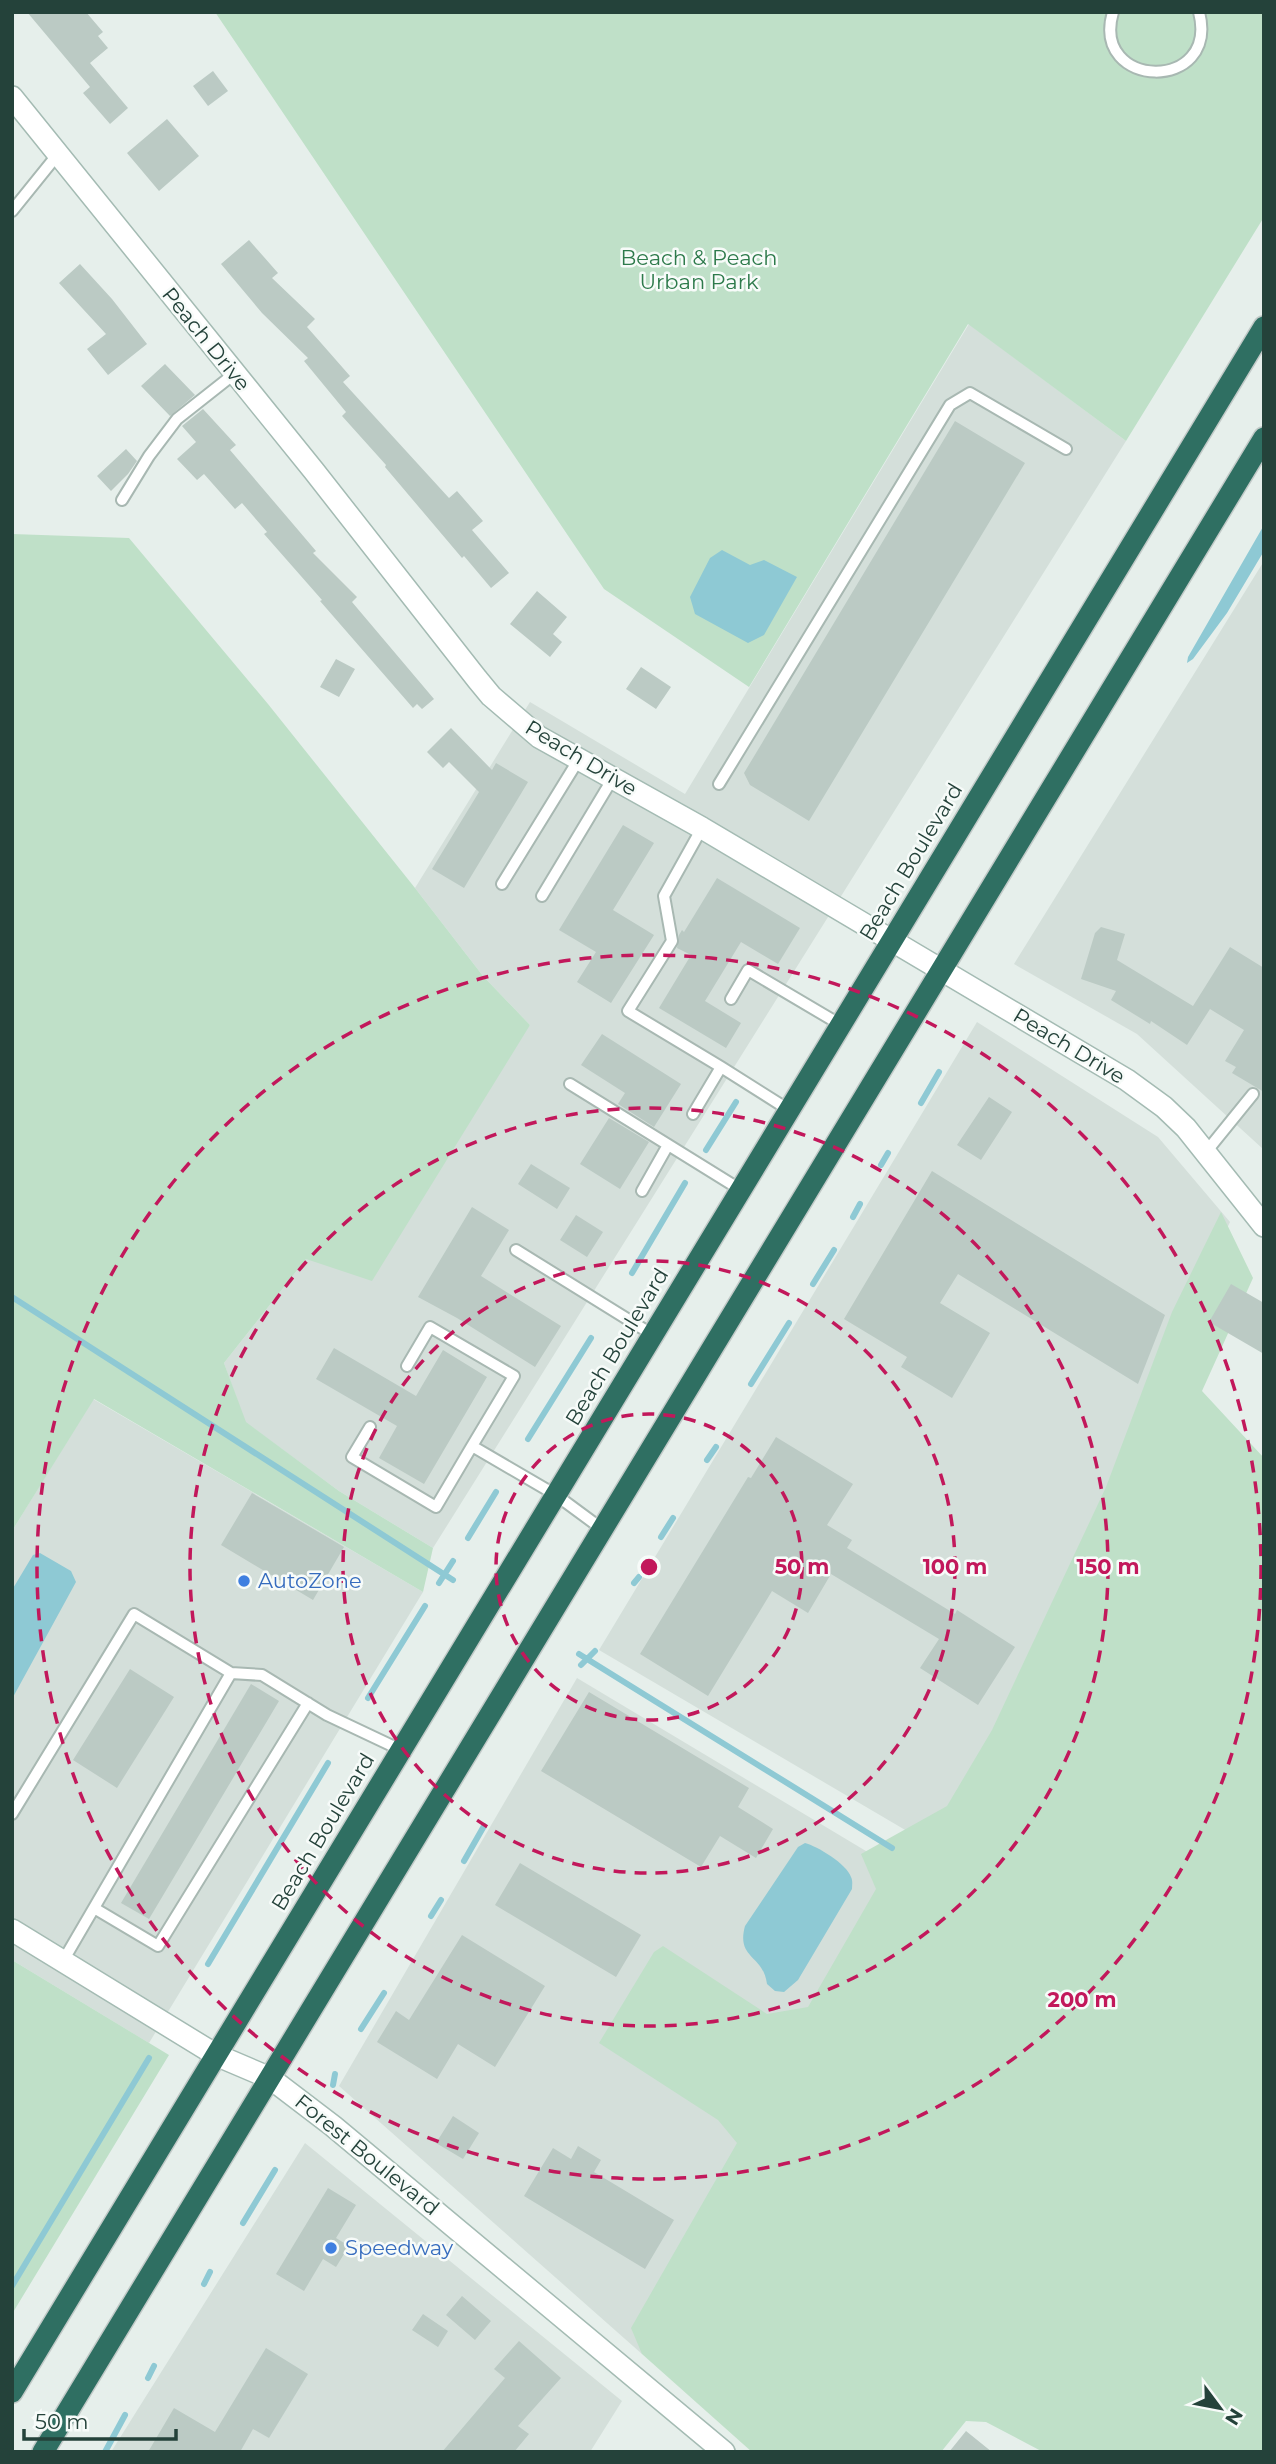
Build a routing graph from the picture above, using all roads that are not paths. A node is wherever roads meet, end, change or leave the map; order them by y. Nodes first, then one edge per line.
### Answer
1 (1113, 12) edge
2 (1214, 12) edge
3 (1200, 16) edge
4 (12, 97) edge
5 (58, 154) junction
6 (12, 211) edge
7 (1264, 327) edge
8 (234, 374) junction
9 (1264, 438) edge
10 (1066, 449) dead end
11 (122, 500) dead end
12 (579, 759) junction
13 (613, 778) junction
14 (719, 784) dead end
15 (702, 828) junction
16 (502, 884) dead end
17 (542, 896) dead end
18 (892, 940) junction
19 (941, 969) junction
20 (732, 999) dead end
21 (841, 1025) junction
22 (721, 1067) junction
23 (570, 1084) dead end
24 (1253, 1094) dead end
25 (789, 1110) junction
26 (693, 1114) dead end
27 (668, 1145) junction
28 (1206, 1152) junction
29 (741, 1190) junction
30 (642, 1191) dead end
31 (1264, 1226) edge
32 (516, 1250) dead end
33 (653, 1335) junction
34 (407, 1366) dead end
35 (370, 1427) dead end
36 (472, 1446) junction
37 (556, 1495) junction
38 (602, 1529) junction
39 (231, 1673) junction
40 (308, 1703) junction
41 (401, 1750) junction
42 (12, 1814) edge
43 (94, 1908) junction
44 (14, 1935) edge
45 (63, 1961) junction
46 (216, 2055) junction
47 (270, 2078) junction
48 (12, 2392) edge
49 (43, 2452) edge
50 (724, 2452) edge

1 - 3 lane
2 - 3 lane
4 - 5 street, Peach Drive
5 - 6 lane
5 - 8 street, Peach Drive
7 - 18 highway, Beach Boulevard
8 - 11 lane
8 - 12 street, Peach Drive
9 - 19 highway
10 - 14 lane
12 - 13 street, Peach Drive
12 - 16 lane
13 - 15 street, Peach Drive
13 - 17 lane
15 - 18 street, Peach Drive
15 - 22 lane
18 - 19 street, Peach Drive
18 - 21 highway, Beach Boulevard
19 - 28 street, Peach Drive
19 - 38 highway
20 - 21 lane
21 - 25 highway, Beach Boulevard
22 - 25 lane
22 - 26 lane
23 - 27 lane
24 - 28 lane
25 - 29 highway, Beach Boulevard
27 - 29 lane
27 - 30 lane
28 - 31 street, Peach Drive
29 - 33 highway, Beach Boulevard
32 - 33 lane
33 - 37 highway, Beach Boulevard
34 - 36 lane
35 - 36 lane
36 - 37 lane
37 - 38 lane
37 - 41 highway, Beach Boulevard
38 - 47 highway
39 - 40 lane
39 - 42 lane
39 - 43 lane
40 - 41 lane
40 - 43 lane
41 - 46 highway, Beach Boulevard
43 - 45 lane
44 - 45 street, Forest Boulevard
45 - 46 street, Forest Boulevard
46 - 47 street, Forest Boulevard
46 - 48 highway, Beach Boulevard
47 - 49 highway
47 - 50 street, Forest Boulevard

